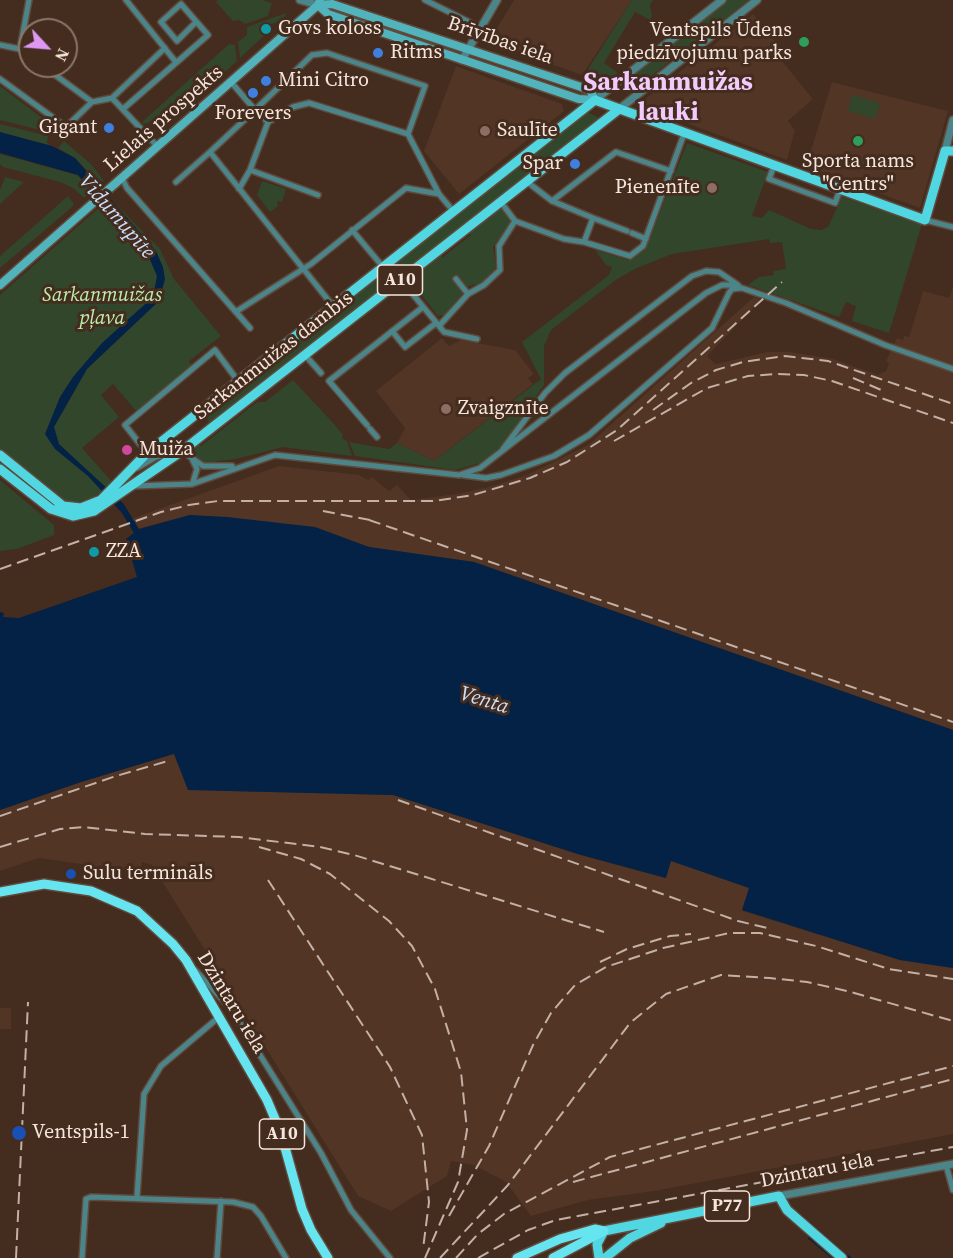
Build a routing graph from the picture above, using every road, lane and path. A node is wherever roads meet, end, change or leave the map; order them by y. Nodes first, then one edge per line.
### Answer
1 (29, 0) edge
2 (126, 0) edge
3 (300, 0) edge
4 (426, 0) edge
5 (497, 0) edge
6 (722, 0) edge
7 (757, 0) edge
8 (319, 3) edge
9 (26, 18) edge
10 (196, 22) junction
11 (479, 27) junction
12 (177, 41) junction
13 (0, 45) edge
14 (165, 48) junction
15 (18, 49) edge
16 (467, 49) junction
17 (186, 52) junction
18 (462, 60) junction
19 (176, 61) junction
20 (59, 78) edge
21 (0, 79) edge
22 (231, 82) junction
23 (112, 98) junction
24 (595, 100) junction
25 (92, 102) junction
26 (123, 109) junction
27 (255, 110) junction
28 (618, 110) junction
29 (953, 120) edge
30 (268, 122) junction
31 (408, 134) junction
32 (684, 134) junction
33 (158, 147) junction
34 (949, 151) edge
35 (210, 152) junction
36 (774, 166) junction
37 (250, 170) junction
38 (671, 171) junction
39 (122, 178) junction
40 (526, 180) junction
41 (176, 182) dead end
42 (239, 189) junction
43 (840, 190) junction
44 (439, 194) junction
45 (318, 195) dead end
46 (500, 201) junction
47 (552, 201) junction
48 (454, 212) junction
49 (593, 218) junction
50 (925, 220) junction
51 (515, 221) junction
52 (953, 227) edge
53 (352, 230) junction
54 (646, 239) junction
55 (584, 242) junction
56 (383, 267) junction
57 (302, 268) junction
58 (456, 279) dead end
59 (400, 280) junction
60 (0, 285) edge
61 (742, 288) junction
62 (468, 294) junction
63 (333, 306) junction
64 (423, 307) junction
65 (237, 311) junction
66 (438, 325) junction
67 (250, 328) dead end
68 (392, 331) junction
69 (477, 339) dead end
70 (305, 355) junction
71 (953, 369) edge
72 (325, 377) junction
73 (238, 381) junction
74 (377, 437) dead end
75 (182, 451) junction
76 (147, 453) junction
77 (0, 455) edge
78 (498, 456) junction
79 (193, 461) junction
80 (240, 465) junction
81 (0, 470) edge
82 (132, 471) junction
83 (459, 475) junction
84 (192, 484) junction
85 (121, 488) junction
86 (102, 502) junction
87 (0, 892) edge
88 (186, 960) junction
89 (219, 1017) junction
90 (949, 1164) edge
91 (953, 1190) edge
92 (779, 1196) junction
93 (138, 1197) junction
94 (221, 1201) junction
95 (674, 1216) junction
96 (604, 1232) junction
97 (82, 1258) edge
98 (217, 1258) edge
99 (286, 1258) edge
100 (328, 1258) edge
101 (390, 1258) edge
102 (517, 1258) edge
103 (553, 1258) edge
104 (600, 1258) edge
105 (606, 1258) edge
106 (842, 1258) edge

1 - 9 street
2 - 14 street
3 - 8 street, Brīvības iela
4 - 11 street
5 - 11 street
6 - 24 street, Sarkanmuižas dambis
7 - 28 street, Sarkanmuižas dambis
8 - 16 main road, Brīvības iela
8 - 18 main road, Brīvības iela
8 - 22 main road, Lielais prospekts
10 - 12 street
10 - 12 street
10 - 17 street
11 - 16 street
12 - 17 street
13 - 15 street
14 - 19 street
14 - 23 street
16 - 18 street
16 - 24 main road, Brīvības iela
17 - 19 street
18 - 24 main road, Brīvības iela
19 - 26 street
20 - 25 street
21 - 25 street
22 - 27 street
22 - 33 main road, Lielais prospekts
23 - 25 street
23 - 26 street
24 - 28 main road, Brīvības iela
24 - 48 main road, Sarkanmuižas dambis / A10
26 - 33 street
27 - 30 street
27 - 31 street
27 - 35 street
28 - 32 main road, Brīvības iela
28 - 40 main road, Sarkanmuižas dambis / A10
29 - 34 street
30 - 31 street
30 - 37 street
31 - 44 street
32 - 36 main road, Brīvības iela
32 - 38 street
33 - 39 main road, Lielais prospekts
34 - 50 main road
35 - 41 street
35 - 42 street
36 - 43 main road, Brīvības iela
36 - 43 street
37 - 42 street
37 - 45 street
38 - 47 street
38 - 54 street
39 - 60 main road, Lielais prospekts
39 - 65 street
40 - 46 main road, Sarkanmuižas dambis / A10
40 - 47 street
42 - 57 street
43 - 50 main road, Brīvības iela
44 - 48 street
44 - 53 street
46 - 51 street
46 - 59 main road, Sarkanmuižas dambis / A10
47 - 49 street
48 - 56 main road, Sarkanmuižas dambis / A10
49 - 54 street
49 - 55 street
50 - 52 street, Brīvības iela
51 - 55 street
51 - 62 street
53 - 56 street
53 - 57 street
54 - 55 street
56 - 63 main road, Sarkanmuižas dambis / A10
57 - 63 street
57 - 65 street
58 - 62 street
59 - 64 street
59 - 70 main road, Sarkanmuižas dambis / A10
61 - 71 street
61 - 78 street
61 - 78 street
61 - 83 street
62 - 66 street
63 - 73 main road, Sarkanmuižas dambis / A10
64 - 66 street
64 - 68 street
65 - 67 street
66 - 68 street
66 - 69 street
68 - 72 street
70 - 72 street
70 - 75 main road, Sarkanmuižas dambis / A10
72 - 74 street
73 - 76 main road, Sarkanmuižas dambis / A10
73 - 76 street
75 - 79 street
75 - 82 street
75 - 85 main road, Sarkanmuižas dambis / A10
76 - 82 main road, Sarkanmuižas dambis / A10
77 - 86 main road, Sarkanmuižas dambis / A10
78 - 83 street
79 - 80 street
79 - 84 street
80 - 83 street
80 - 84 street
81 - 86 main road, Sarkanmuižas dambis / A10
82 - 85 main road, Sarkanmuižas dambis / A10
84 - 85 street
85 - 86 main road, Sarkanmuižas dambis / A10
87 - 88 highway, Dzintaru iela / A10
88 - 89 highway, Dzintaru iela / A10
88 - 101 street
89 - 93 street
89 - 100 highway, Dzintaru iela / A10
90 - 91 street
90 - 92 street, Dzintaru iela / P77
92 - 95 main road, Dzintaru iela / P77
92 - 106 main road
93 - 94 street
93 - 97 street
94 - 98 street
94 - 99 street
95 - 96 main road, Dzintaru iela / P77
95 - 105 main road, P77
96 - 102 highway
96 - 103 highway, Dzintaru iela
96 - 104 main road

